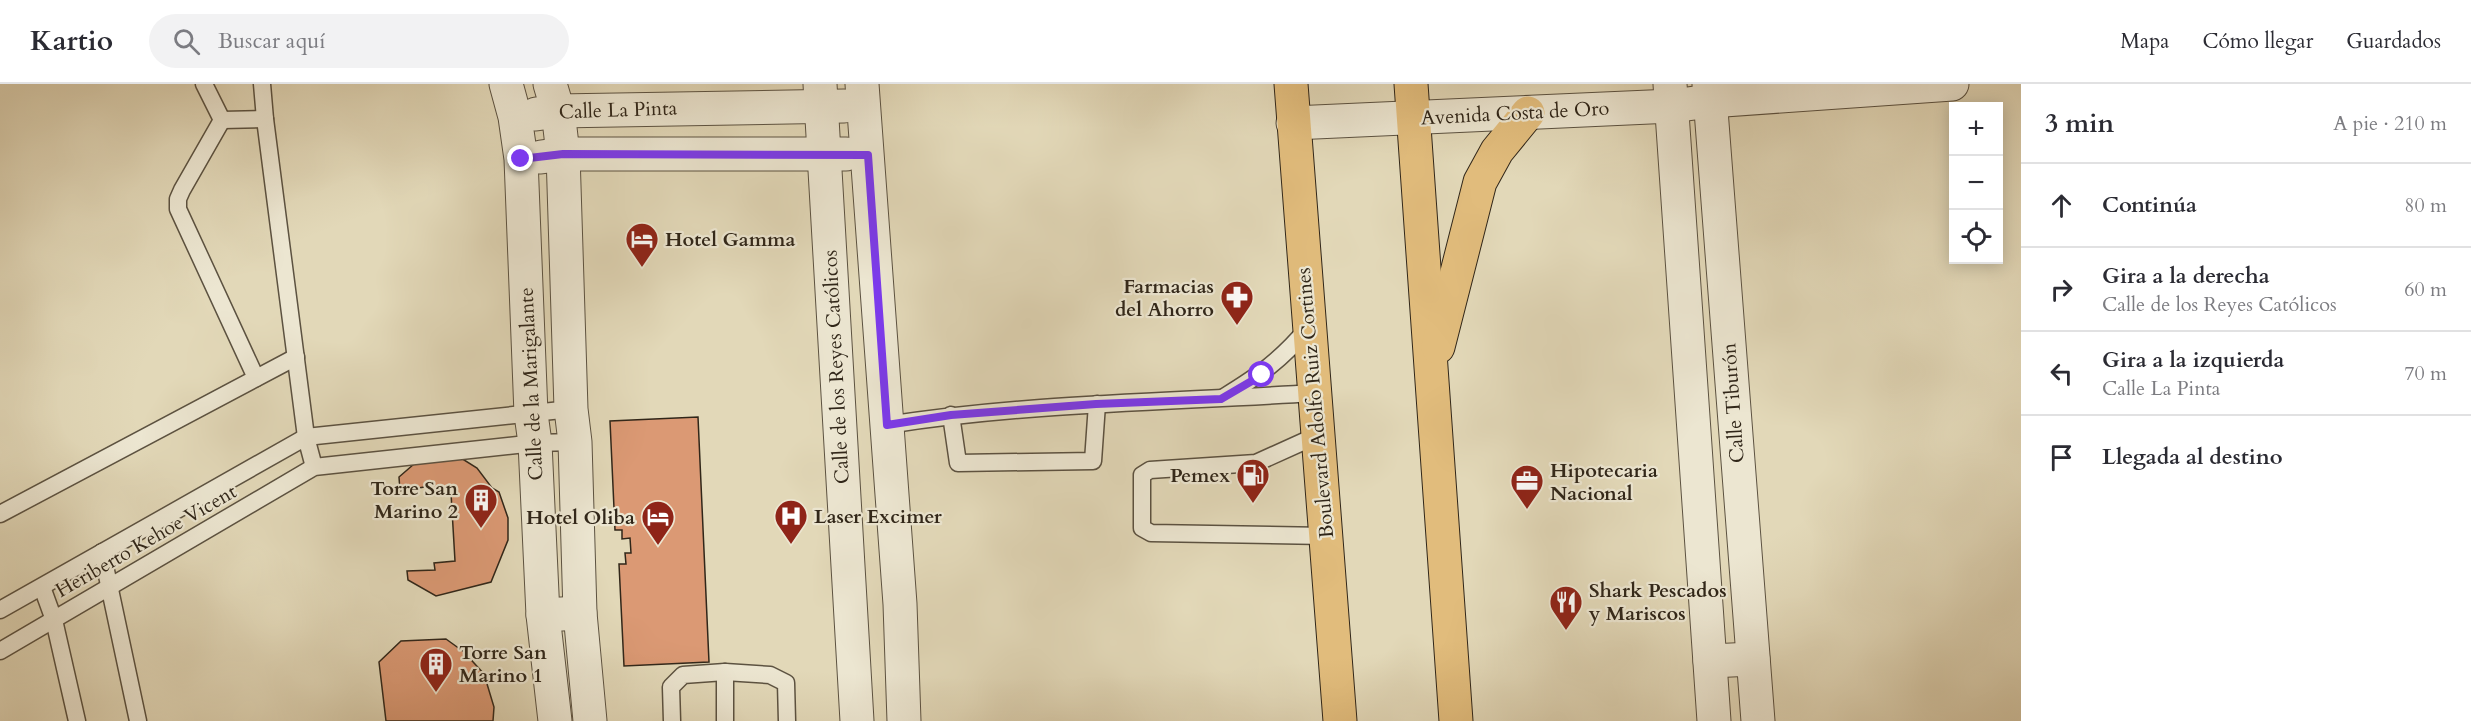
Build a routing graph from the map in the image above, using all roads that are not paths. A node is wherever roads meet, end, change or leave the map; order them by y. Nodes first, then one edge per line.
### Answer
1 (204, 84) edge
2 (262, 84) edge
3 (506, 84) edge
4 (1291, 84) edge
5 (1411, 84) edge
6 (1952, 84) edge
7 (1709, 93) edge
8 (821, 95) edge
9 (863, 95) edge
10 (1671, 95) edge
11 (554, 98) edge
12 (1528, 113) junction
13 (515, 117) junction
14 (1414, 118) junction
15 (264, 119) junction
16 (222, 120) junction
17 (1293, 123) junction
18 (563, 154) junction
19 (824, 154) junction
20 (868, 155) junction
21 (521, 159) junction
22 (1309, 327) junction
23 (296, 357) junction
24 (1432, 372) junction
25 (256, 378) junction
26 (1314, 393) junction
27 (1221, 399) junction
28 (1096, 404) junction
29 (571, 409) junction
30 (951, 415) junction
31 (887, 425) junction
32 (533, 428) junction
33 (1318, 435) junction
34 (306, 437) junction
35 (575, 442) junction
36 (314, 467) junction
37 (0, 514) edge
38 (1326, 536) junction
39 (102, 552) junction
40 (42, 586) junction
41 (110, 586) junction
42 (0, 610) edge
43 (580, 613) junction
44 (543, 615) junction
45 (54, 620) junction
46 (0, 651) edge
47 (1753, 659) junction
48 (1710, 661) junction
49 (725, 672) junction
50 (77, 721) edge
51 (138, 721) edge
52 (555, 721) edge
53 (590, 721) edge
54 (672, 721) edge
55 (725, 721) edge
56 (787, 721) edge
57 (857, 721) edge
58 (904, 721) edge
59 (1340, 721) edge
60 (1456, 721) edge
61 (1714, 721) edge
62 (1758, 721) edge

1 - 16 lane
2 - 15 lane
3 - 13 street, Calle de la Marigalante
4 - 17 main road, Boulevard Adolfo Ruiz Cortines
5 - 14 main road
6 - 7 street, Avenida Costa de Oro
7 - 10 street, Avenida Costa de Oro
7 - 47 street, Calle Tiburón
8 - 9 street, Calle La Pinta
8 - 11 street, Calle La Pinta
8 - 19 street, Calle de los Reyes Católicos
9 - 20 street
10 - 12 street, Avenida Costa de Oro
10 - 48 street, Calle Tiburón
11 - 13 street, Calle La Pinta
11 - 18 street, Calle de la Marigalante
12 - 14 street, Avenida Costa de Oro
12 - 24 main road
13 - 21 street, Calle de la Marigalante
14 - 17 street, Avenida Costa de Oro
14 - 24 main road
15 - 16 lane
15 - 23 lane
16 - 25 lane
17 - 22 main road, Boulevard Adolfo Ruiz Cortines
18 - 19 street
18 - 21 street
18 - 29 street, Calle de la Marigalante
19 - 20 street
19 - 57 street, Calle de los Reyes Católicos
20 - 31 street
21 - 32 street, Calle de la Marigalante
22 - 26 main road, Boulevard Adolfo Ruiz Cortines
22 - 27 lane
23 - 25 lane
23 - 34 lane
24 - 60 main road
25 - 37 lane
26 - 27 lane
26 - 33 main road, Boulevard Adolfo Ruiz Cortines
27 - 28 lane
28 - 30 lane
28 - 30 lane
29 - 32 lane
29 - 35 street, Calle de la Marigalante
30 - 31 lane
31 - 58 street
32 - 34 lane
32 - 35 lane
32 - 36 lane
32 - 44 street, Calle de la Marigalante
33 - 38 main road, Boulevard Adolfo Ruiz Cortines
33 - 38 lane
34 - 36 lane
34 - 39 lane
35 - 43 street, Calle de la Marigalante
36 - 41 lane, Heriberto Kehoe Vicent
38 - 59 main road, Boulevard Adolfo Ruiz Cortines
39 - 40 lane
39 - 41 lane
40 - 42 lane
40 - 45 lane
41 - 45 lane, Heriberto Kehoe Vicent
41 - 51 lane
43 - 44 street
43 - 53 street, Calle de la Marigalante
44 - 52 street, Calle de la Marigalante
45 - 46 lane, Heriberto Kehoe Vicent
45 - 50 lane
47 - 48 street
47 - 62 street, Calle Tiburón
48 - 61 street, Calle Tiburón
49 - 54 lane
49 - 55 lane
49 - 56 lane

